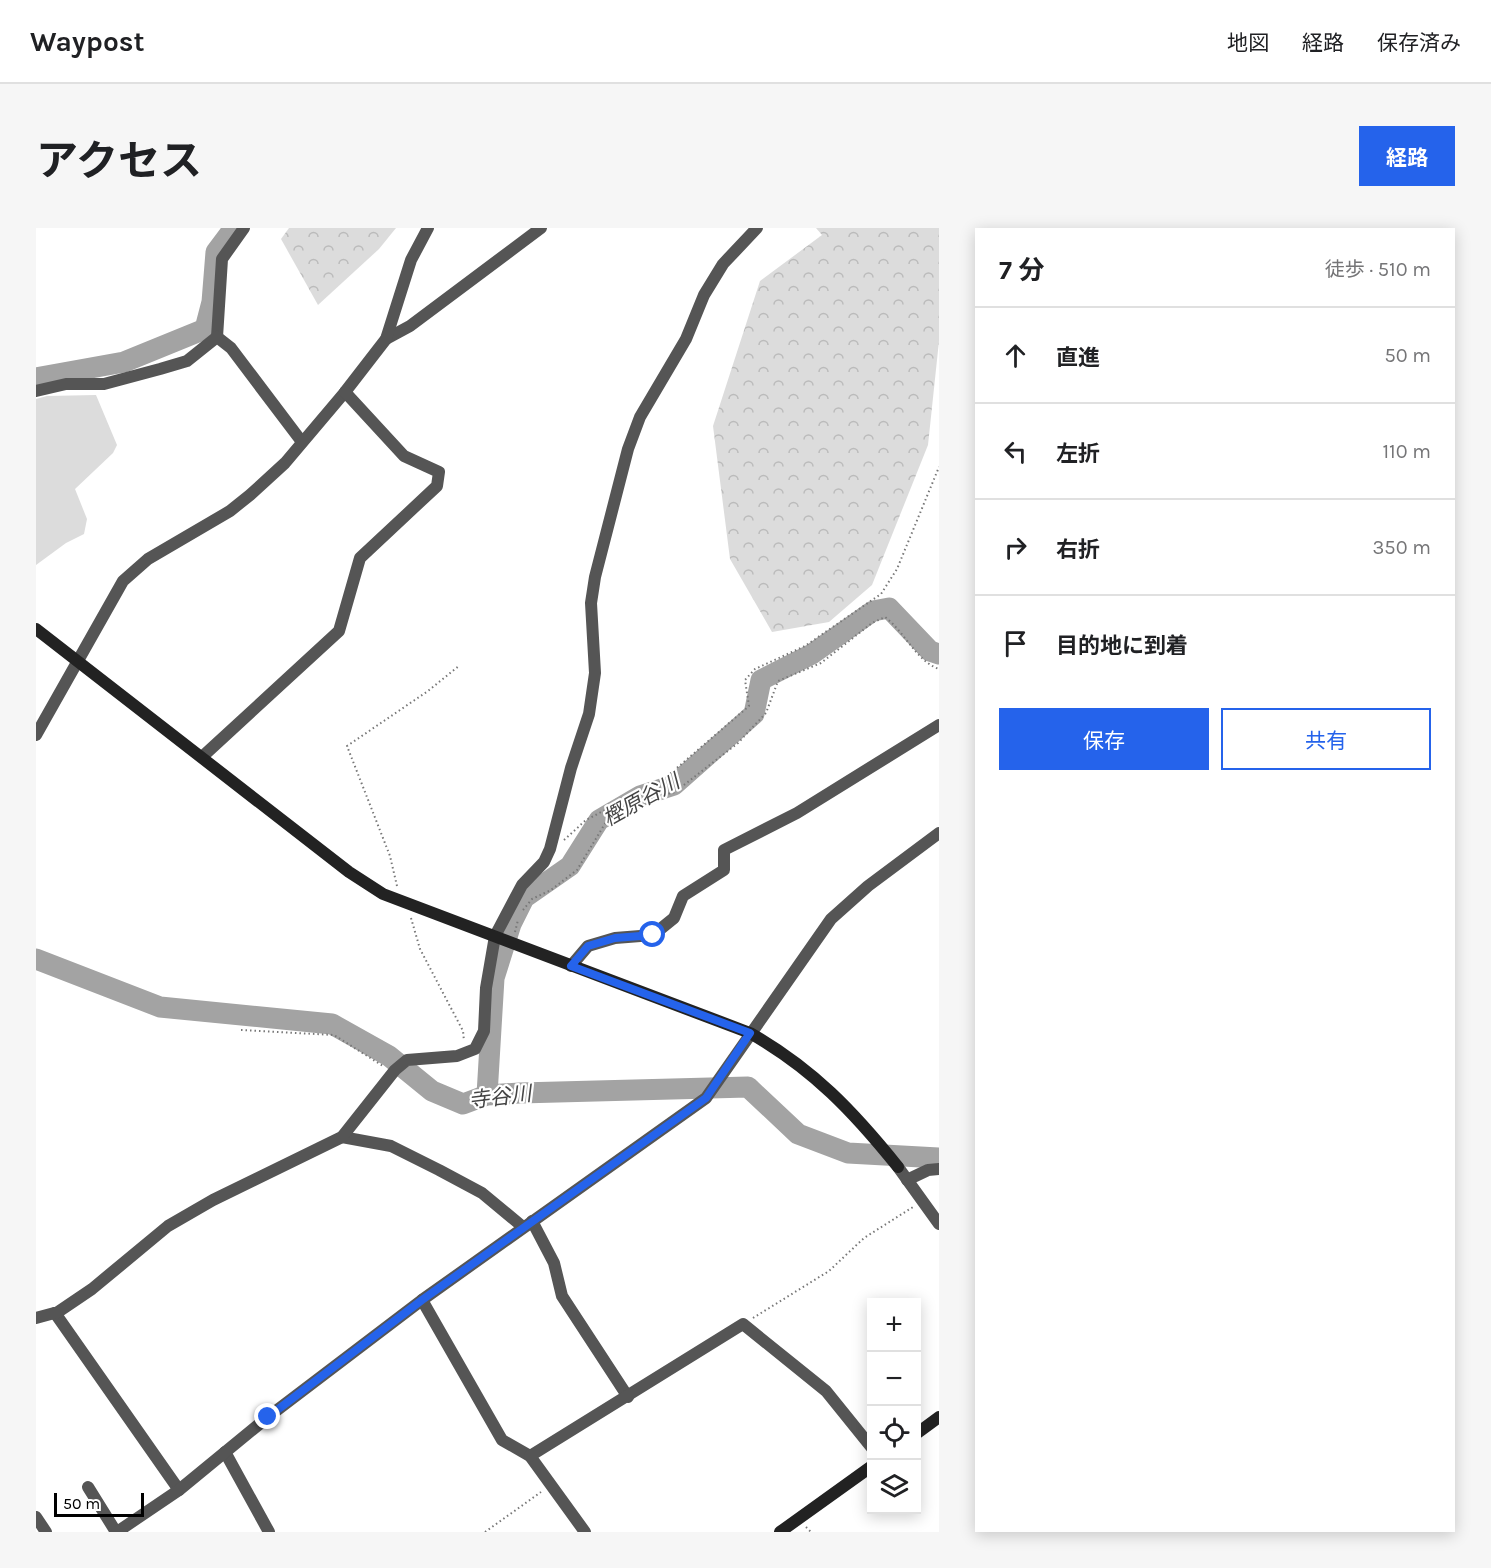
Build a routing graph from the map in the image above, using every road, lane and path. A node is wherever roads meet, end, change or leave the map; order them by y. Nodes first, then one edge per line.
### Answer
1 (244, 228) edge
2 (428, 228) edge
3 (542, 228) edge
4 (757, 228) edge
5 (217, 337) junction
6 (386, 339) junction
7 (36, 391) edge
8 (345, 392) junction
9 (302, 442) junction
10 (939, 467) edge
11 (36, 629) edge
12 (79, 661) junction
13 (460, 664) dead end
14 (939, 669) edge
15 (939, 725) edge
16 (36, 735) edge
17 (202, 757) junction
18 (939, 833) edge
19 (562, 843) dead end
20 (404, 902) junction
21 (495, 936) junction
22 (511, 943) junction
23 (571, 966) junction
24 (241, 1030) dead end
25 (750, 1033) junction
26 (465, 1053) junction
27 (394, 1071) junction
28 (342, 1137) junction
29 (939, 1169) edge
30 (907, 1180) junction
31 (922, 1201) junction
32 (527, 1224) junction
33 (939, 1224) edge
34 (422, 1300) junction
35 (55, 1313) junction
36 (36, 1318) edge
37 (743, 1324) junction
38 (628, 1397) junction
39 (939, 1417) edge
40 (921, 1430) edge
41 (867, 1442) edge
42 (225, 1452) junction
43 (530, 1456) junction
44 (867, 1470) edge
45 (550, 1485) junction
46 (88, 1487) dead end
47 (179, 1490) junction
48 (36, 1517) edge
49 (46, 1532) edge
50 (116, 1532) edge
51 (268, 1532) edge
52 (485, 1532) edge
53 (585, 1532) edge
54 (780, 1532) edge

1 - 5 street
2 - 6 street
3 - 6 street
4 - 21 street
5 - 7 street
5 - 9 street
6 - 8 street
8 - 9 street
8 - 17 street
9 - 12 street
10 - 19 path
11 - 12 street
12 - 16 street
12 - 17 street
13 - 20 path
14 - 22 path
15 - 23 street
17 - 20 street
18 - 25 street
20 - 21 street
20 - 26 path
21 - 22 street
21 - 26 street
22 - 23 street
23 - 25 street
24 - 27 path
25 - 30 street
25 - 32 street
26 - 27 street
27 - 28 street
28 - 32 street
28 - 35 street
29 - 30 street
30 - 31 street
31 - 33 street
31 - 37 path
32 - 34 street
32 - 38 street
34 - 42 street
34 - 43 street
35 - 36 street
35 - 47 street
37 - 38 street
37 - 41 street
38 - 43 street
39 - 40 street
42 - 47 street
42 - 51 street
43 - 45 street
44 - 54 street
45 - 52 path
45 - 53 street
46 - 50 street
47 - 50 street
48 - 49 street

